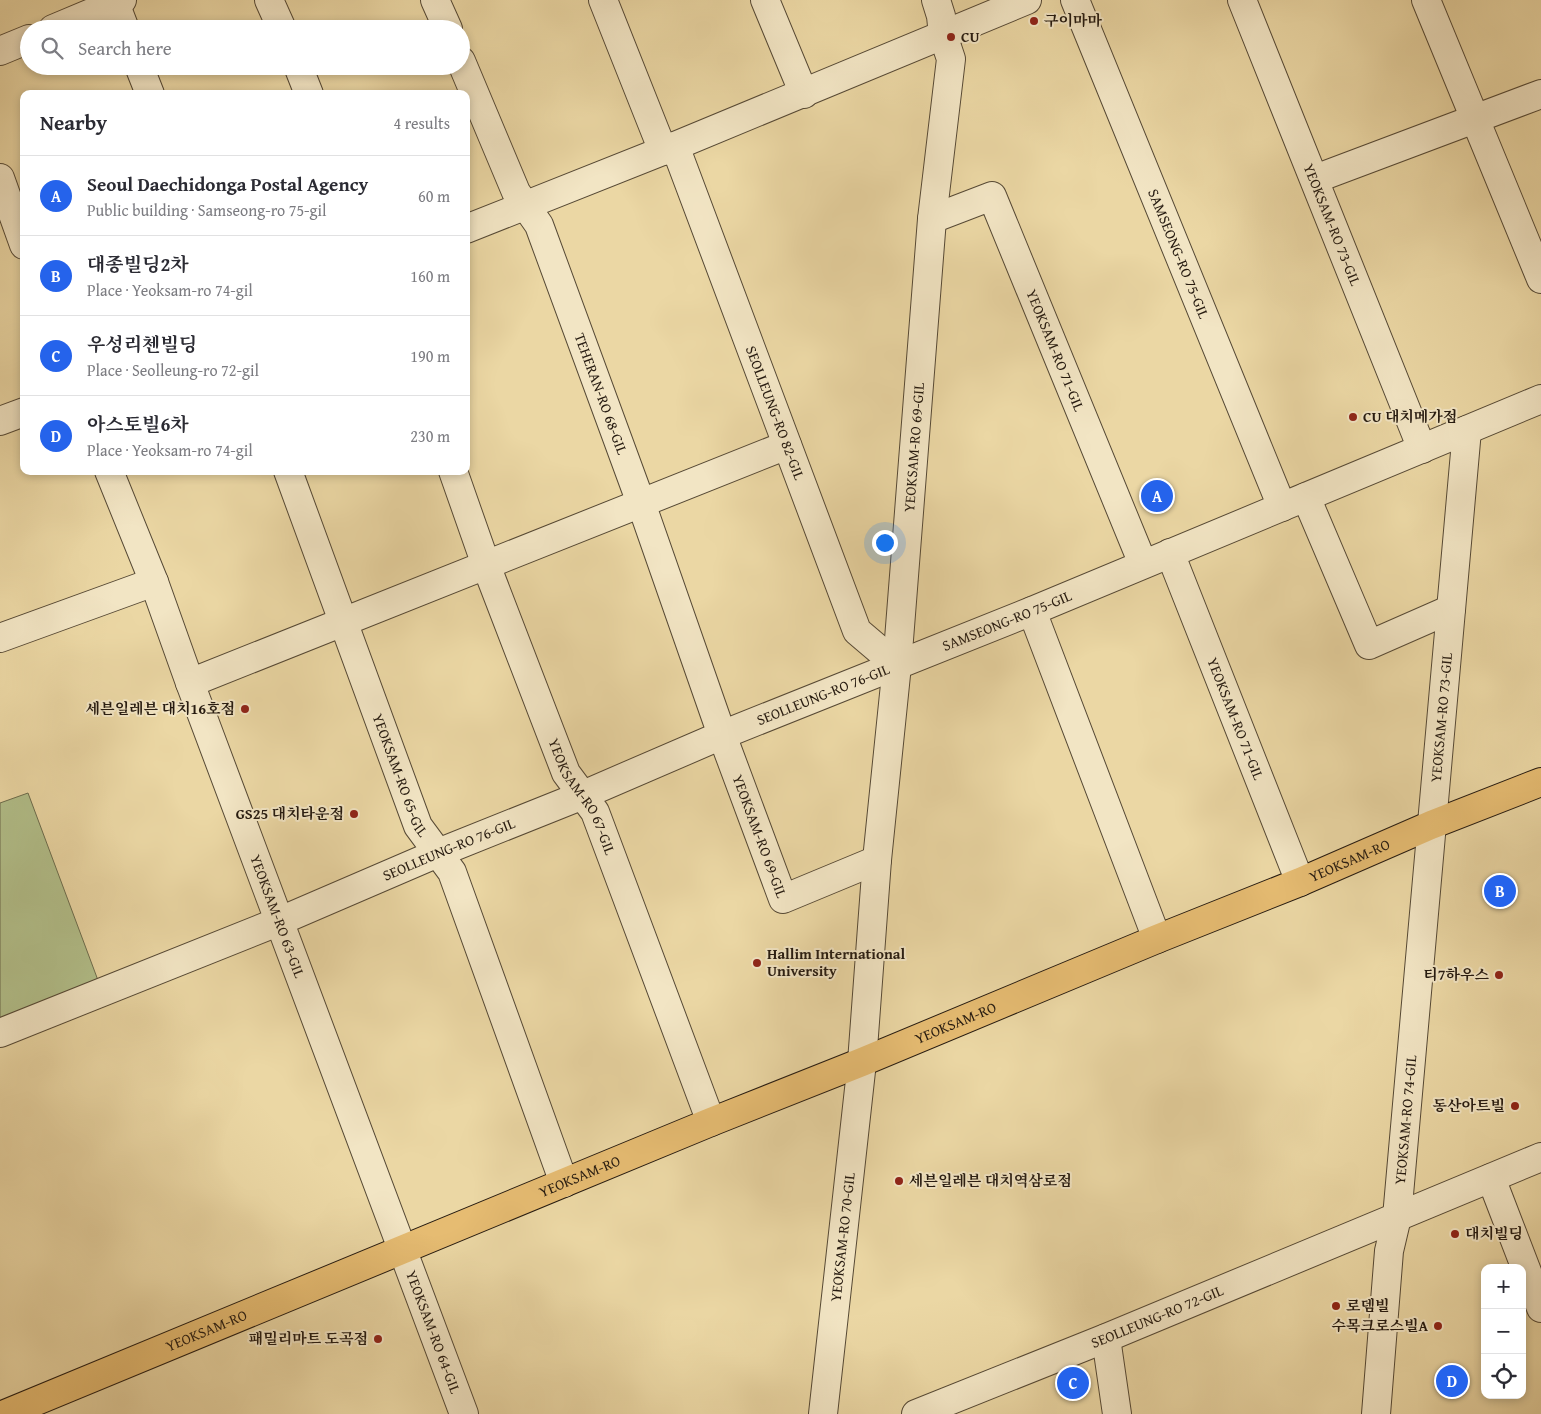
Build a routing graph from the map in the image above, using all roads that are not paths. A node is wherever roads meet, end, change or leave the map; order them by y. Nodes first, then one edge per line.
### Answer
1 (269, 0) edge
2 (436, 0) edge
3 (603, 0) edge
4 (765, 0) edge
5 (936, 0) edge
6 (1027, 0) edge
7 (1075, 0) edge
8 (1242, 0) edge
9 (1426, 0) edge
10 (118, 2) edge
11 (75, 20) edge
12 (123, 20) edge
13 (278, 20) edge
14 (444, 20) edge
15 (943, 35) junction
16 (20, 43) edge
17 (0, 51) edge
18 (143, 75) edge
19 (302, 75) edge
20 (466, 75) edge
21 (148, 90) edge
22 (307, 90) edge
23 (804, 94) junction
24 (1541, 94) edge
25 (1475, 119) junction
26 (669, 149) junction
27 (0, 178) edge
28 (1315, 179) junction
29 (527, 205) junction
30 (932, 219) junction
31 (470, 227) edge
32 (20, 234) edge
33 (1541, 279) edge
34 (1541, 399) edge
35 (20, 414) edge
36 (0, 421) edge
37 (1467, 430) junction
38 (787, 445) junction
39 (1422, 449) junction
40 (111, 475) edge
41 (289, 475) edge
42 (454, 475) edge
43 (1294, 502) junction
44 (641, 503) junction
45 (1170, 553) junction
46 (1142, 564) junction
47 (486, 565) junction
48 (154, 582) junction
49 (1451, 609) junction
50 (1032, 611) junction
51 (343, 622) junction
52 (0, 638) edge
53 (896, 665) junction
54 (190, 683) junction
55 (722, 735) junction
56 (1541, 782) edge
57 (584, 795) junction
58 (1431, 825) junction
59 (438, 853) junction
60 (877, 860) junction
61 (1300, 882) junction
62 (280, 921) junction
63 (1157, 939) junction
64 (0, 1033) edge
65 (862, 1062) junction
66 (711, 1122) junction
67 (1541, 1157) edge
68 (1491, 1178) junction
69 (564, 1183) junction
70 (1397, 1217) junction
71 (402, 1250) junction
72 (1541, 1308) edge
73 (1106, 1338) junction
74 (5, 1414) edge
75 (464, 1414) edge
76 (823, 1414) edge
77 (916, 1414) edge
78 (1117, 1414) edge
79 (1376, 1414) edge

1 - 13 street
2 - 14 street
3 - 26 street, SEOLLEUNG-RO 82-GIL
4 - 23 street
5 - 15 street, YEOKSAM-RO 69-GIL
6 - 15 street
7 - 43 street, SAMSEONG-RO 75-GIL
8 - 28 street, YEOKSAM-RO 73-GIL
9 - 25 street
10 - 11 street
10 - 12 street
15 - 23 street
15 - 30 street, YEOKSAM-RO 69-GIL
16 - 17 street
18 - 21 street
19 - 22 street
20 - 29 street, TEHERAN-RO 68-GIL
23 - 26 street
24 - 25 street
25 - 28 street
25 - 33 street
26 - 29 street
26 - 38 street, SEOLLEUNG-RO 82-GIL
27 - 32 street
28 - 39 street, YEOKSAM-RO 73-GIL
29 - 31 street
29 - 44 street, TEHERAN-RO 68-GIL
30 - 46 street, YEOKSAM-RO 71-GIL
30 - 53 street, YEOKSAM-RO 69-GIL
34 - 37 street, SAMSEONG-RO 75-GIL
35 - 36 street
37 - 39 street, SAMSEONG-RO 75-GIL
37 - 49 street, YEOKSAM-RO 73-GIL
38 - 44 street
38 - 53 street, SEOLLEUNG-RO 82-GIL
39 - 43 street, SAMSEONG-RO 75-GIL
40 - 48 street, YEOKSAM-RO 63-GIL
41 - 51 street, YEOKSAM-RO 65-GIL
42 - 47 street, YEOKSAM-RO 67-GIL
43 - 45 street, SAMSEONG-RO 75-GIL
43 - 49 street
44 - 47 street
44 - 55 street, TEHERAN-RO 68-GIL
45 - 46 street, SAMSEONG-RO 75-GIL
45 - 61 street, YEOKSAM-RO 71-GIL
46 - 50 street, SAMSEONG-RO 75-GIL
47 - 51 street
47 - 57 street, YEOKSAM-RO 67-GIL
48 - 52 street
48 - 54 street, YEOKSAM-RO 63-GIL
49 - 58 street, YEOKSAM-RO 73-GIL
50 - 53 street, SAMSEONG-RO 75-GIL
50 - 63 street
51 - 54 street
51 - 59 street, YEOKSAM-RO 65-GIL
53 - 55 street, SEOLLEUNG-RO 76-GIL
53 - 60 street, YEOKSAM-RO 69-GIL
54 - 62 street, YEOKSAM-RO 63-GIL
55 - 57 street, SEOLLEUNG-RO 76-GIL
55 - 60 street, YEOKSAM-RO 69-GIL
56 - 58 main road, YEOKSAM-RO
57 - 59 street, SEOLLEUNG-RO 76-GIL
57 - 66 street, YEOKSAM-RO 67-GIL
58 - 61 main road, YEOKSAM-RO
58 - 70 street, YEOKSAM-RO 74-GIL
59 - 62 street, SEOLLEUNG-RO 76-GIL
59 - 69 street, YEOKSAM-RO 65-GIL
60 - 65 street, YEOKSAM-RO 69-GIL
61 - 63 main road, YEOKSAM-RO
62 - 64 street, SEOLLEUNG-RO 76-GIL
62 - 71 street, YEOKSAM-RO 63-GIL
63 - 65 main road, YEOKSAM-RO
65 - 66 main road, YEOKSAM-RO
65 - 76 street, YEOKSAM-RO 70-GIL
66 - 69 main road, YEOKSAM-RO
67 - 68 street, SEOLLEUNG-RO 72-GIL
68 - 70 street, SEOLLEUNG-RO 72-GIL
68 - 72 street
69 - 71 main road, YEOKSAM-RO
70 - 73 street, SEOLLEUNG-RO 72-GIL
70 - 79 street, YEOKSAM-RO 74-GIL
71 - 74 main road, YEOKSAM-RO
71 - 75 street, YEOKSAM-RO 64-GIL
73 - 77 street, SEOLLEUNG-RO 72-GIL
73 - 78 street

